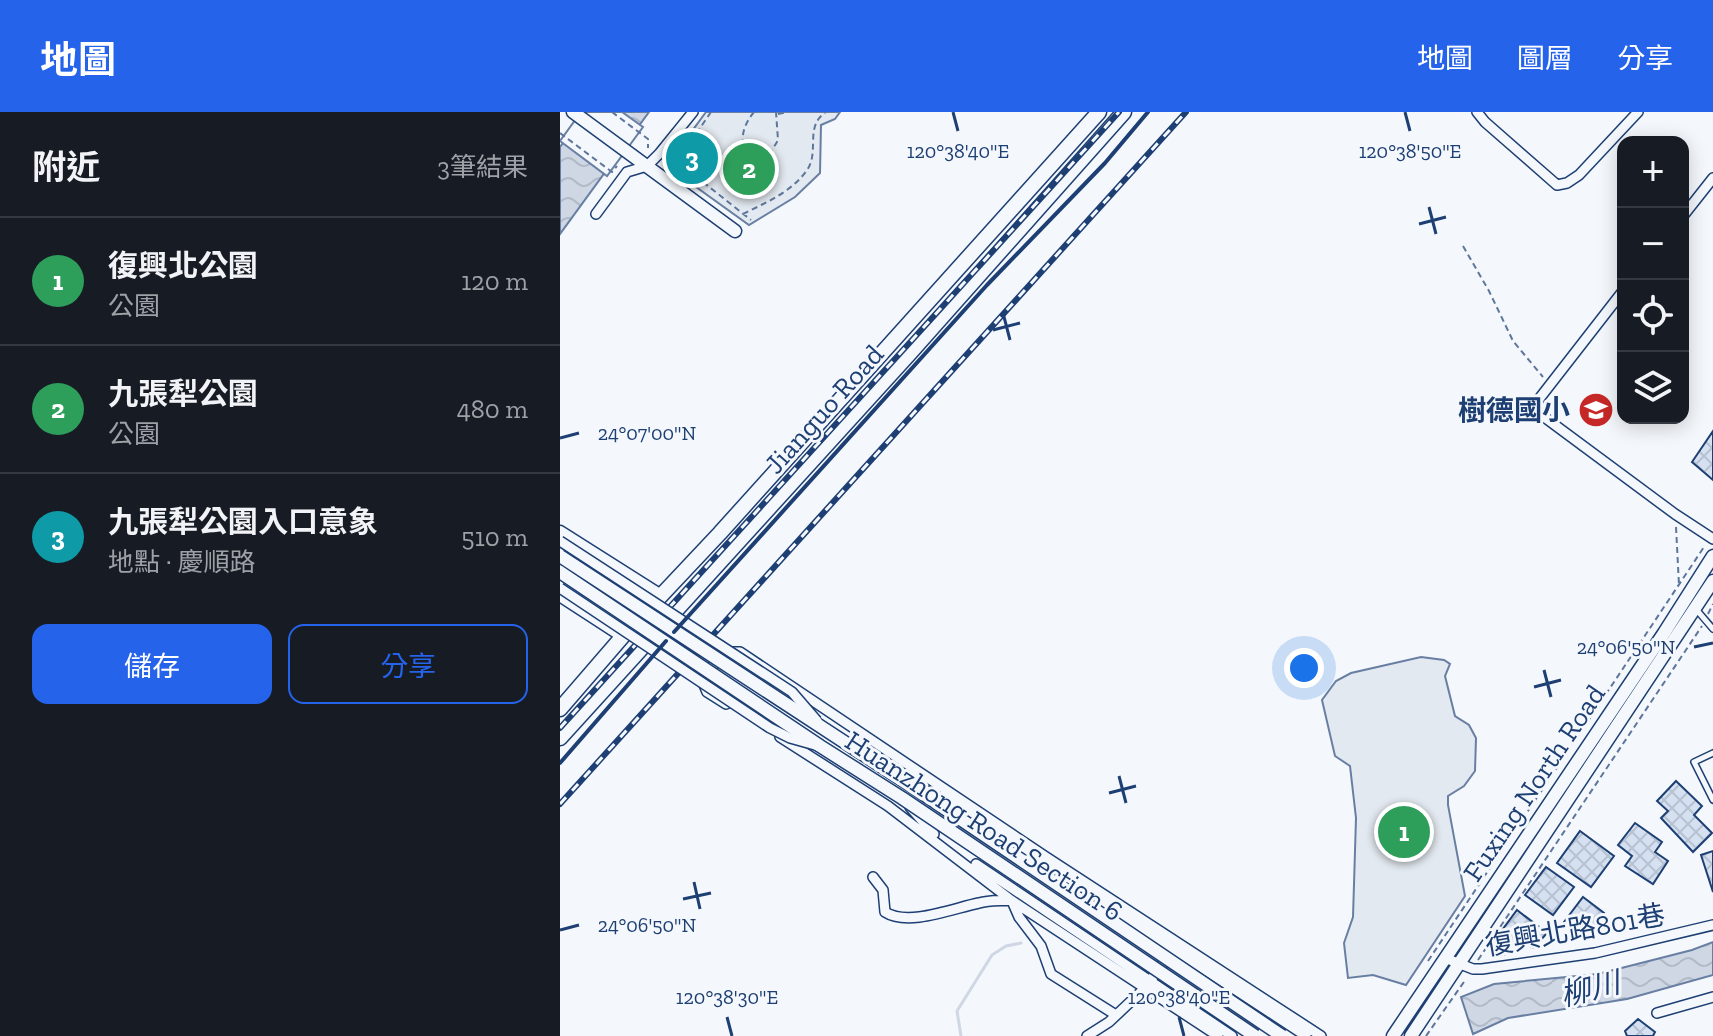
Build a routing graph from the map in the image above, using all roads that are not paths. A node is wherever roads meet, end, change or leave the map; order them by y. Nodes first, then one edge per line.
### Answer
1 (573, 112) edge
2 (693, 112) edge
3 (1099, 112) edge
4 (1124, 112) edge
5 (1477, 112) edge
6 (1638, 112) edge
7 (647, 166) junction
8 (1713, 178) edge
9 (1689, 208) edge
10 (596, 214) dead end
11 (735, 231) dead end
12 (1617, 299) edge
13 (560, 532) edge
14 (1711, 538) edge
15 (560, 541) edge
16 (560, 556) edge
17 (1713, 556) edge
18 (560, 572) edge
19 (1713, 581) edge
20 (560, 588) edge
21 (560, 595) edge
22 (661, 596) junction
23 (1683, 601) junction
24 (1695, 608) junction
25 (1713, 629) edge
26 (623, 636) junction
27 (560, 709) edge
28 (822, 727) junction
29 (560, 738) edge
30 (820, 746) junction
31 (1713, 753) edge
32 (910, 785) junction
33 (902, 798) junction
34 (1713, 800) edge
35 (980, 816) junction
36 (958, 854) junction
37 (1044, 860) junction
38 (873, 877) dead end
39 (1014, 896) junction
40 (1713, 925) edge
41 (1176, 945) junction
42 (1445, 958) junction
43 (1459, 963) junction
44 (1148, 985) junction
45 (1713, 997) edge
46 (1657, 1013) dead end
47 (1116, 1015) junction
48 (1098, 1027) junction
49 (1087, 1036) edge
50 (1108, 1036) edge
51 (1218, 1036) edge
52 (1232, 1036) edge
53 (1255, 1036) edge
54 (1282, 1036) edge
55 (1306, 1036) edge
56 (1321, 1036) edge
57 (1393, 1036) edge
58 (1411, 1036) edge

1 - 7 street
2 - 7 street
3 - 22 main road, Jianguo Road
4 - 29 main road, Jianguo Road
5 - 6 street
7 - 10 street
7 - 11 street
8 - 9 street
12 - 14 street
13 - 22 street
15 - 28 street, Huanzhong Road Section 6, bridge
16 - 28 street, bridge
17 - 23 street, Fuxing North Road
18 - 30 street, bridge
19 - 24 street, Fuxing North Road
20 - 30 street, Huanzhong Road Section 6, bridge
21 - 26 street
22 - 26 main road, Jianguo Road
23 - 24 lane
23 - 42 street, Fuxing North Road
24 - 25 lane
24 - 43 street, Fuxing North Road
26 - 27 main road, Jianguo Road
28 - 32 street, Huanzhong Road Section 6, bridge
30 - 33 street, Huanzhong Road Section 6, bridge
31 - 34 lane
32 - 35 street, Huanzhong Road Section 6
32 - 54 street, Huanzhong Road Section 6, bridge
33 - 36 street
33 - 53 street, Huanzhong Road Section 6, bridge
35 - 36 street
35 - 36 street
35 - 37 street, Huanzhong Road Section 6
36 - 39 street
37 - 39 street
37 - 41 street, Huanzhong Road Section 6
38 - 39 street
39 - 44 street
39 - 47 street
40 - 43 street, 復興北路801巷
41 - 44 street
41 - 55 street, Huanzhong Road Section 6
41 - 56 street
42 - 43 street, 復興北路801巷
42 - 57 street, Fuxing North Road
43 - 58 street, Fuxing North Road
44 - 47 street
44 - 51 street
44 - 52 street
45 - 46 street
47 - 48 street
48 - 49 street
48 - 50 lane

